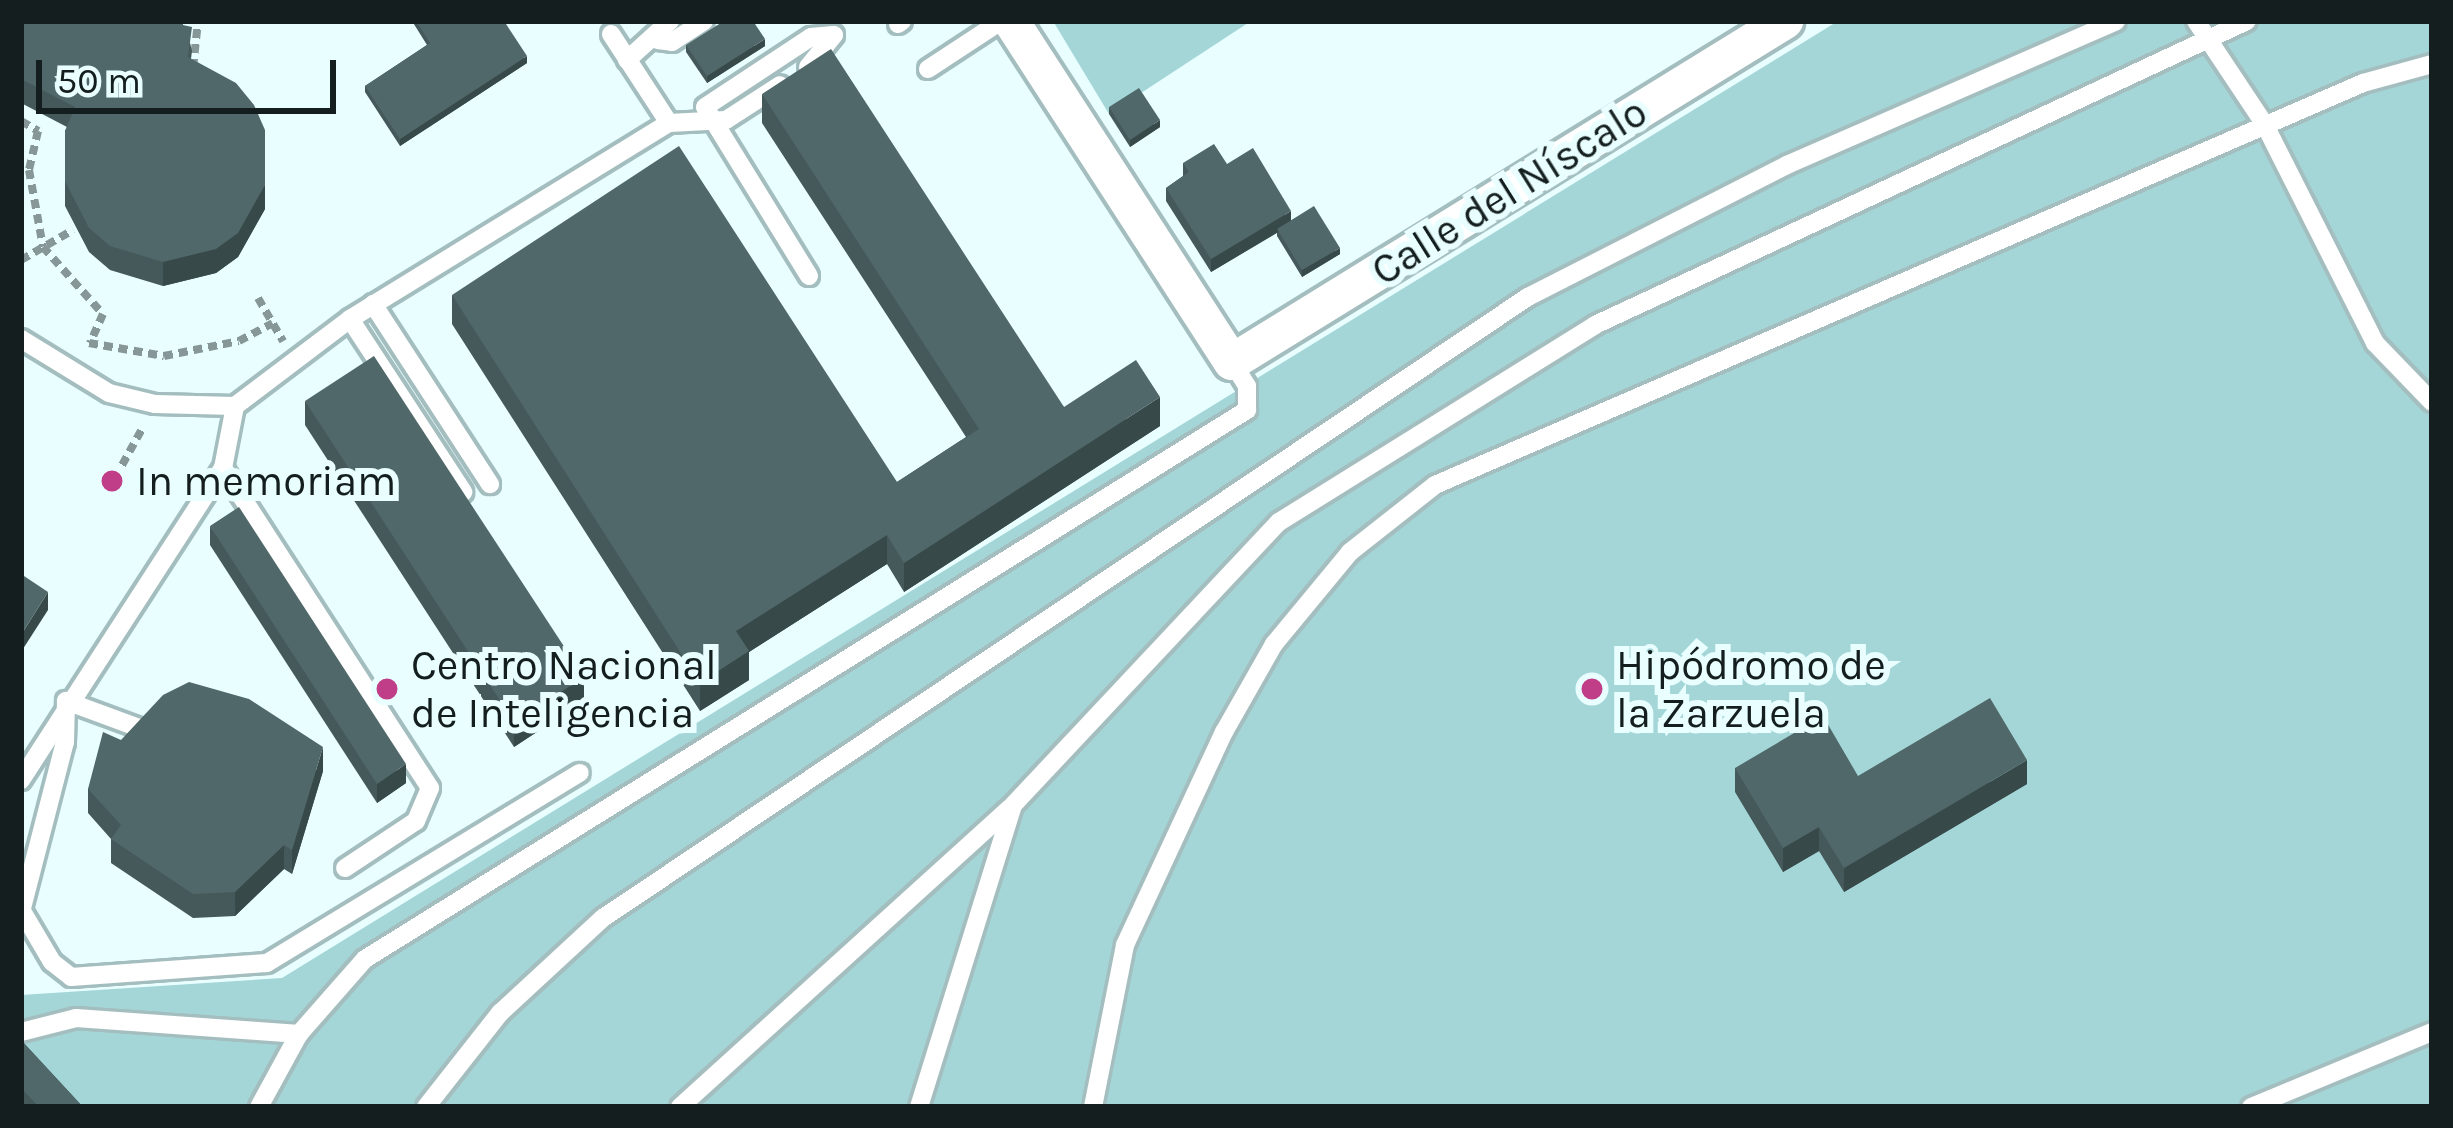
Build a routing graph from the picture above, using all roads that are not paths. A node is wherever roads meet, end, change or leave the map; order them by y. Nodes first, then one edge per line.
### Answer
1 (670, 21) edge
2 (704, 21) edge
3 (818, 21) edge
4 (1001, 21) edge
5 (1011, 21) edge
6 (1785, 21) edge
7 (2116, 21) edge
8 (2196, 21) edge
9 (2247, 21) edge
10 (611, 34) dead end
11 (2208, 39) junction
12 (658, 40) junction
13 (627, 60) junction
14 (2432, 64) edge
15 (928, 69) dead end
16 (707, 119) junction
17 (669, 123) junction
18 (2265, 125) junction
19 (808, 276) dead end
20 (374, 304) junction
21 (350, 320) junction
22 (21, 340) edge
23 (1232, 362) junction
24 (2432, 402) edge
25 (235, 406) junction
26 (223, 468) junction
27 (490, 484) dead end
28 (478, 515) edge
29 (66, 701) junction
30 (142, 729) edge
31 (580, 773) dead end
32 (21, 780) edge
33 (1013, 805) junction
34 (344, 868) dead end
35 (21, 912) edge
36 (2432, 1031) edge
37 (21, 1033) edge
38 (299, 1034) junction
39 (259, 1107) edge
40 (427, 1107) edge
41 (680, 1107) edge
42 (919, 1107) edge
43 (1093, 1107) edge
44 (2251, 1107) edge

1 - 12 lane
2 - 12 lane
3 - 16 lane
4 - 15 lane
5 - 23 street
6 - 23 street, Calle del Níscalo
7 - 40 lane
8 - 11 lane
9 - 11 lane
10 - 13 lane
11 - 18 lane
11 - 33 lane
12 - 13 lane
13 - 17 lane
14 - 18 lane
16 - 17 lane
16 - 19 lane
17 - 20 lane
18 - 24 lane
18 - 43 lane
20 - 21 lane
20 - 27 lane
21 - 25 lane
21 - 28 lane
22 - 25 lane
23 - 38 lane
25 - 26 lane
26 - 29 lane
26 - 34 lane
29 - 30 lane
29 - 32 lane
29 - 35 lane
31 - 35 lane
33 - 41 lane
33 - 42 lane
36 - 44 lane
37 - 38 lane
38 - 39 lane

